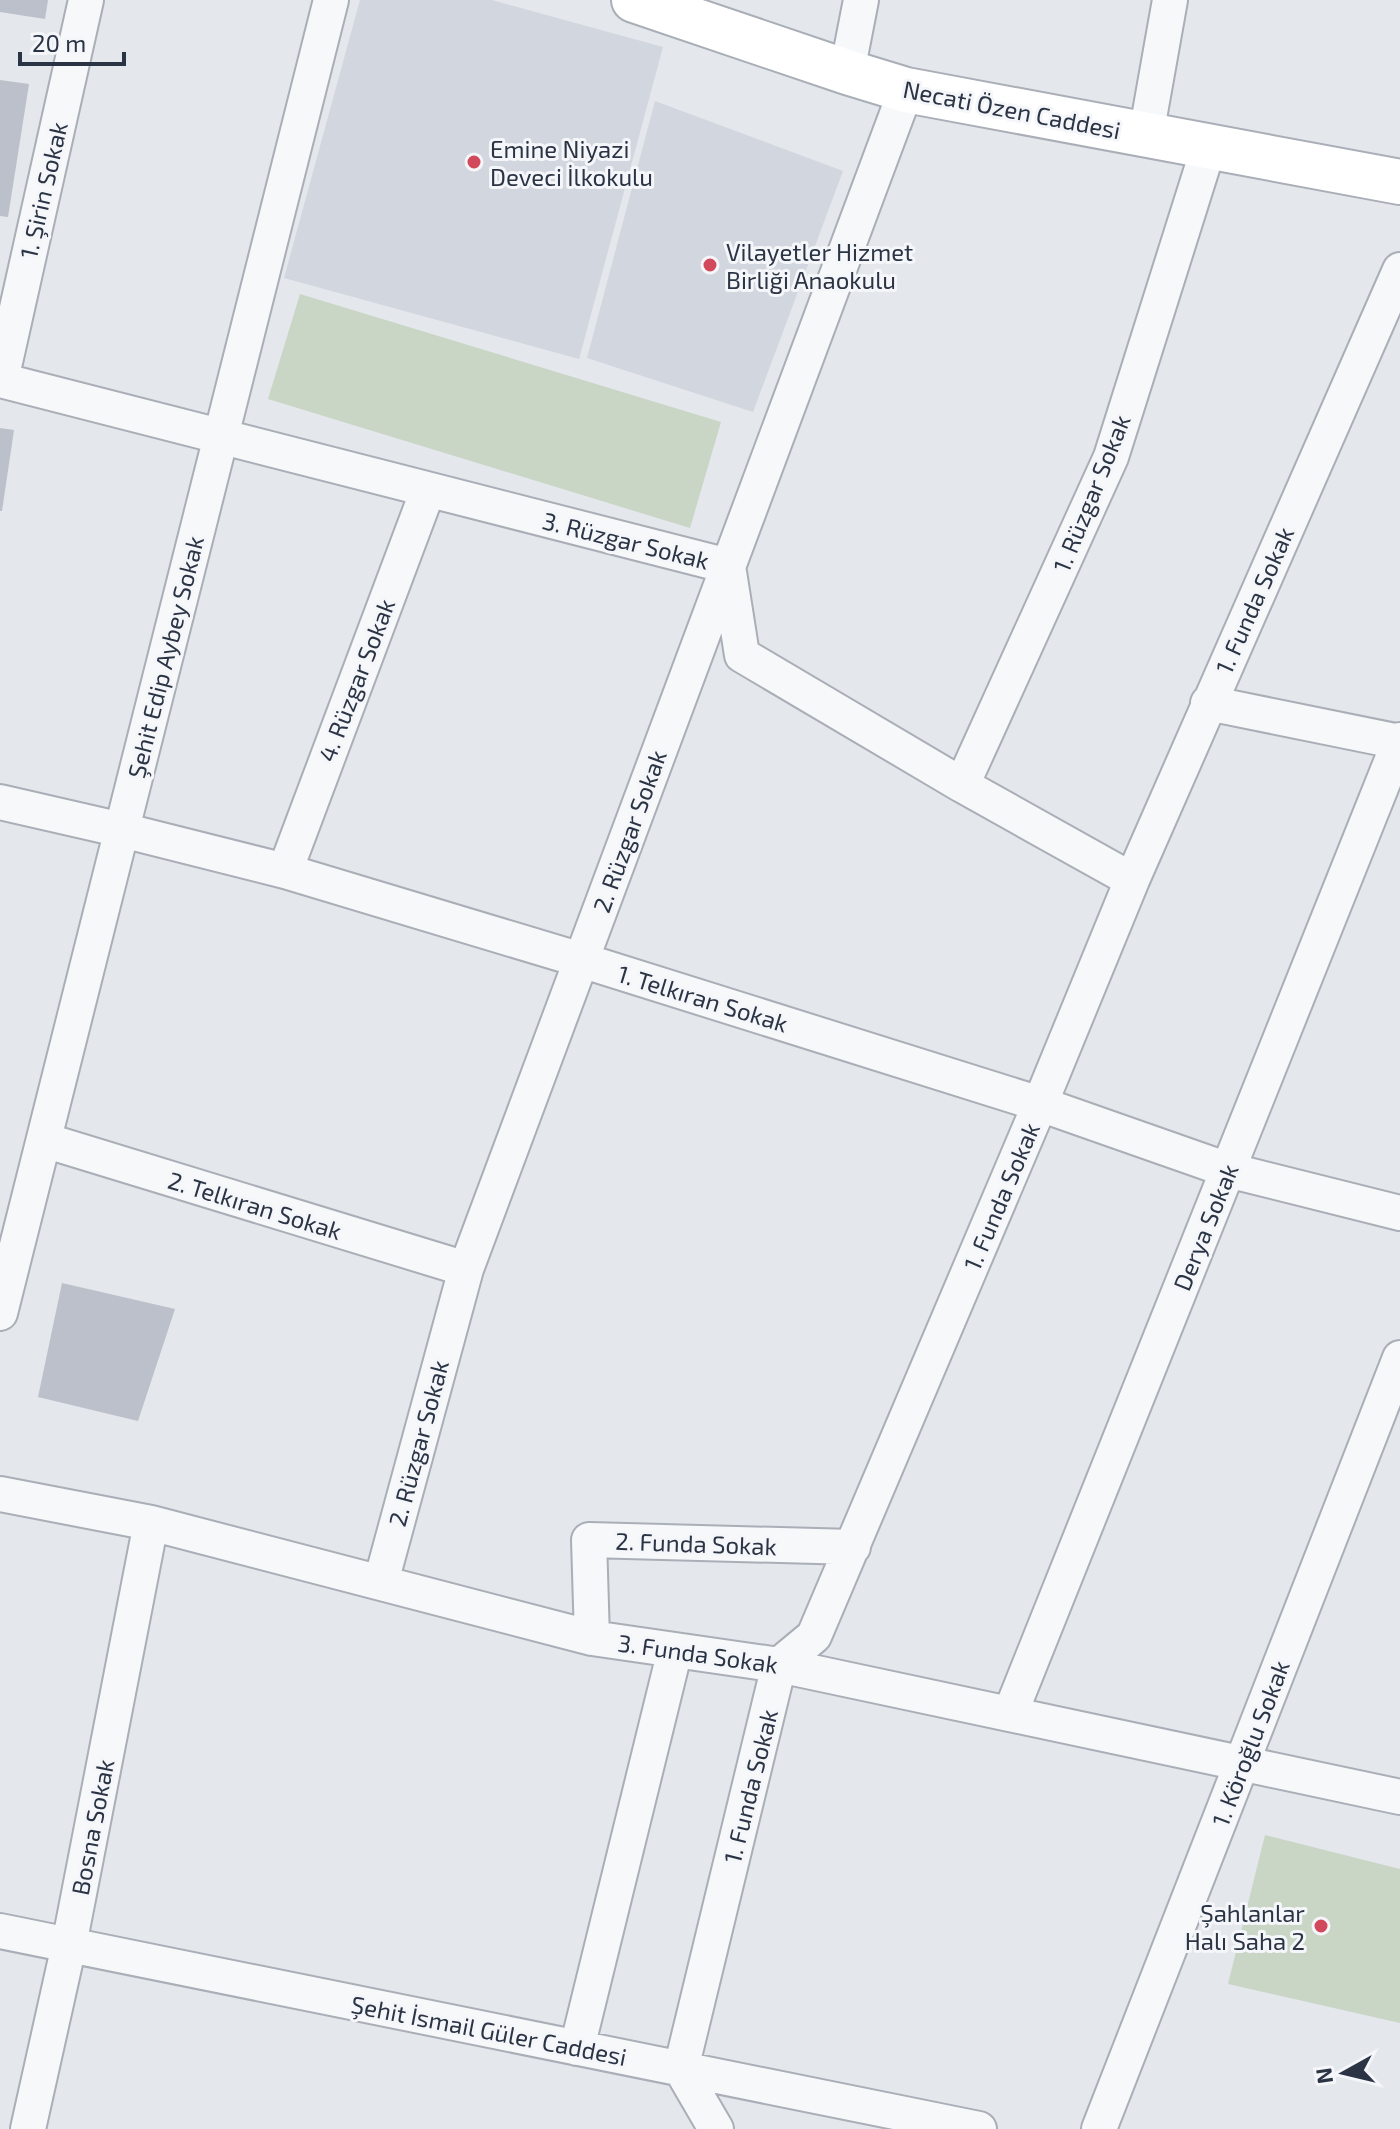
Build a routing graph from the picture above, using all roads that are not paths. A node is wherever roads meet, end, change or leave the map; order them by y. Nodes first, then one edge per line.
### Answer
1 (86, 0) edge
2 (331, 0) edge
3 (634, 0) edge
4 (861, 0) edge
5 (1170, 0) edge
6 (847, 72) junction
7 (906, 90) junction
8 (1146, 135) junction
9 (1209, 146) junction
10 (1400, 182) edge
11 (1400, 270) edge
12 (12, 272) edge
13 (0, 380) edge
14 (221, 436) junction
15 (428, 490) junction
16 (728, 566) junction
17 (1208, 703) junction
18 (1400, 741) edge
19 (962, 785) junction
20 (0, 802) edge
21 (122, 830) junction
22 (285, 871) junction
23 (1132, 880) junction
24 (581, 960) junction
25 (1040, 1104) junction
26 (44, 1140) junction
27 (1228, 1170) junction
28 (1400, 1213) edge
29 (466, 1269) junction
30 (0, 1313) edge
31 (1400, 1358) edge
32 (0, 1494) edge
33 (151, 1523) junction
34 (853, 1547) junction
35 (381, 1582) junction
36 (592, 1638) junction
37 (675, 1650) junction
38 (779, 1665) junction
39 (1010, 1714) junction
40 (1243, 1762) junction
41 (1400, 1797) edge
42 (0, 1931) edge
43 (69, 1945) junction
44 (577, 2048) junction
45 (681, 2069) junction
46 (28, 2129) edge
47 (716, 2129) edge
48 (979, 2129) edge
49 (1099, 2129) edge

1 - 12 street, 1. Şirin Sokak
2 - 14 street, Şehit Edip Aybey Sokak
3 - 6 street, Necati Özen Caddesi
4 - 6 street
5 - 8 street
6 - 7 street, Necati Özen Caddesi
7 - 8 street, Necati Özen Caddesi
7 - 16 street, 2. Rüzgar Sokak
8 - 9 street, Necati Özen Caddesi
9 - 10 street, Necati Özen Caddesi
9 - 19 street, 1. Rüzgar Sokak
11 - 17 street, 1. Funda Sokak
12 - 13 street, 1. Şirin Sokak
13 - 14 street, 3. Rüzgar Sokak
14 - 15 street, 3. Rüzgar Sokak
14 - 21 street, Şehit Edip Aybey Sokak
15 - 16 street, 3. Rüzgar Sokak
15 - 22 street, 4. Rüzgar Sokak
16 - 19 street, 3. Rüzgar Sokak
16 - 24 street, 2. Rüzgar Sokak
17 - 18 street
17 - 23 street, 1. Funda Sokak
18 - 27 street, Derya Sokak
19 - 23 street, 3. Rüzgar Sokak
20 - 21 street, 1. Telkıran Sokak
21 - 22 street, 1. Telkıran Sokak
21 - 26 street, Şehit Edip Aybey Sokak
22 - 24 street, 1. Telkıran Sokak
23 - 25 street, 1. Funda Sokak
24 - 25 street, 1. Telkıran Sokak
24 - 29 street, 2. Rüzgar Sokak
25 - 27 street, 1. Telkıran Sokak
25 - 34 street, 1. Funda Sokak
26 - 29 street, 2. Telkıran Sokak
26 - 30 street, Şehit Edip Aybey Sokak
27 - 28 street, 1. Telkıran Sokak
27 - 39 street, Derya Sokak
29 - 35 street, 2. Rüzgar Sokak
31 - 40 street, 1. Köroğlu Sokak
32 - 33 street, 3. Funda Sokak
33 - 35 street, 3. Funda Sokak
33 - 43 street, Bosna Sokak
34 - 36 street, 2. Funda Sokak
34 - 38 street, 1. Funda Sokak
35 - 36 street, 3. Funda Sokak
36 - 37 street, 3. Funda Sokak
37 - 38 street, 3. Funda Sokak
37 - 44 street
38 - 39 street, 3. Funda Sokak
38 - 45 street, 1. Funda Sokak
39 - 40 street, 3. Funda Sokak
40 - 41 street, 3. Funda Sokak
40 - 49 street, 1. Köroğlu Sokak
42 - 43 street, Şehit İsmail Güler Caddesi
43 - 44 street, Şehit İsmail Güler Caddesi
43 - 46 street, Bosna Sokak
44 - 45 street, Şehit İsmail Güler Caddesi
45 - 47 street
45 - 48 street, Şehit İsmail Güler Caddesi

